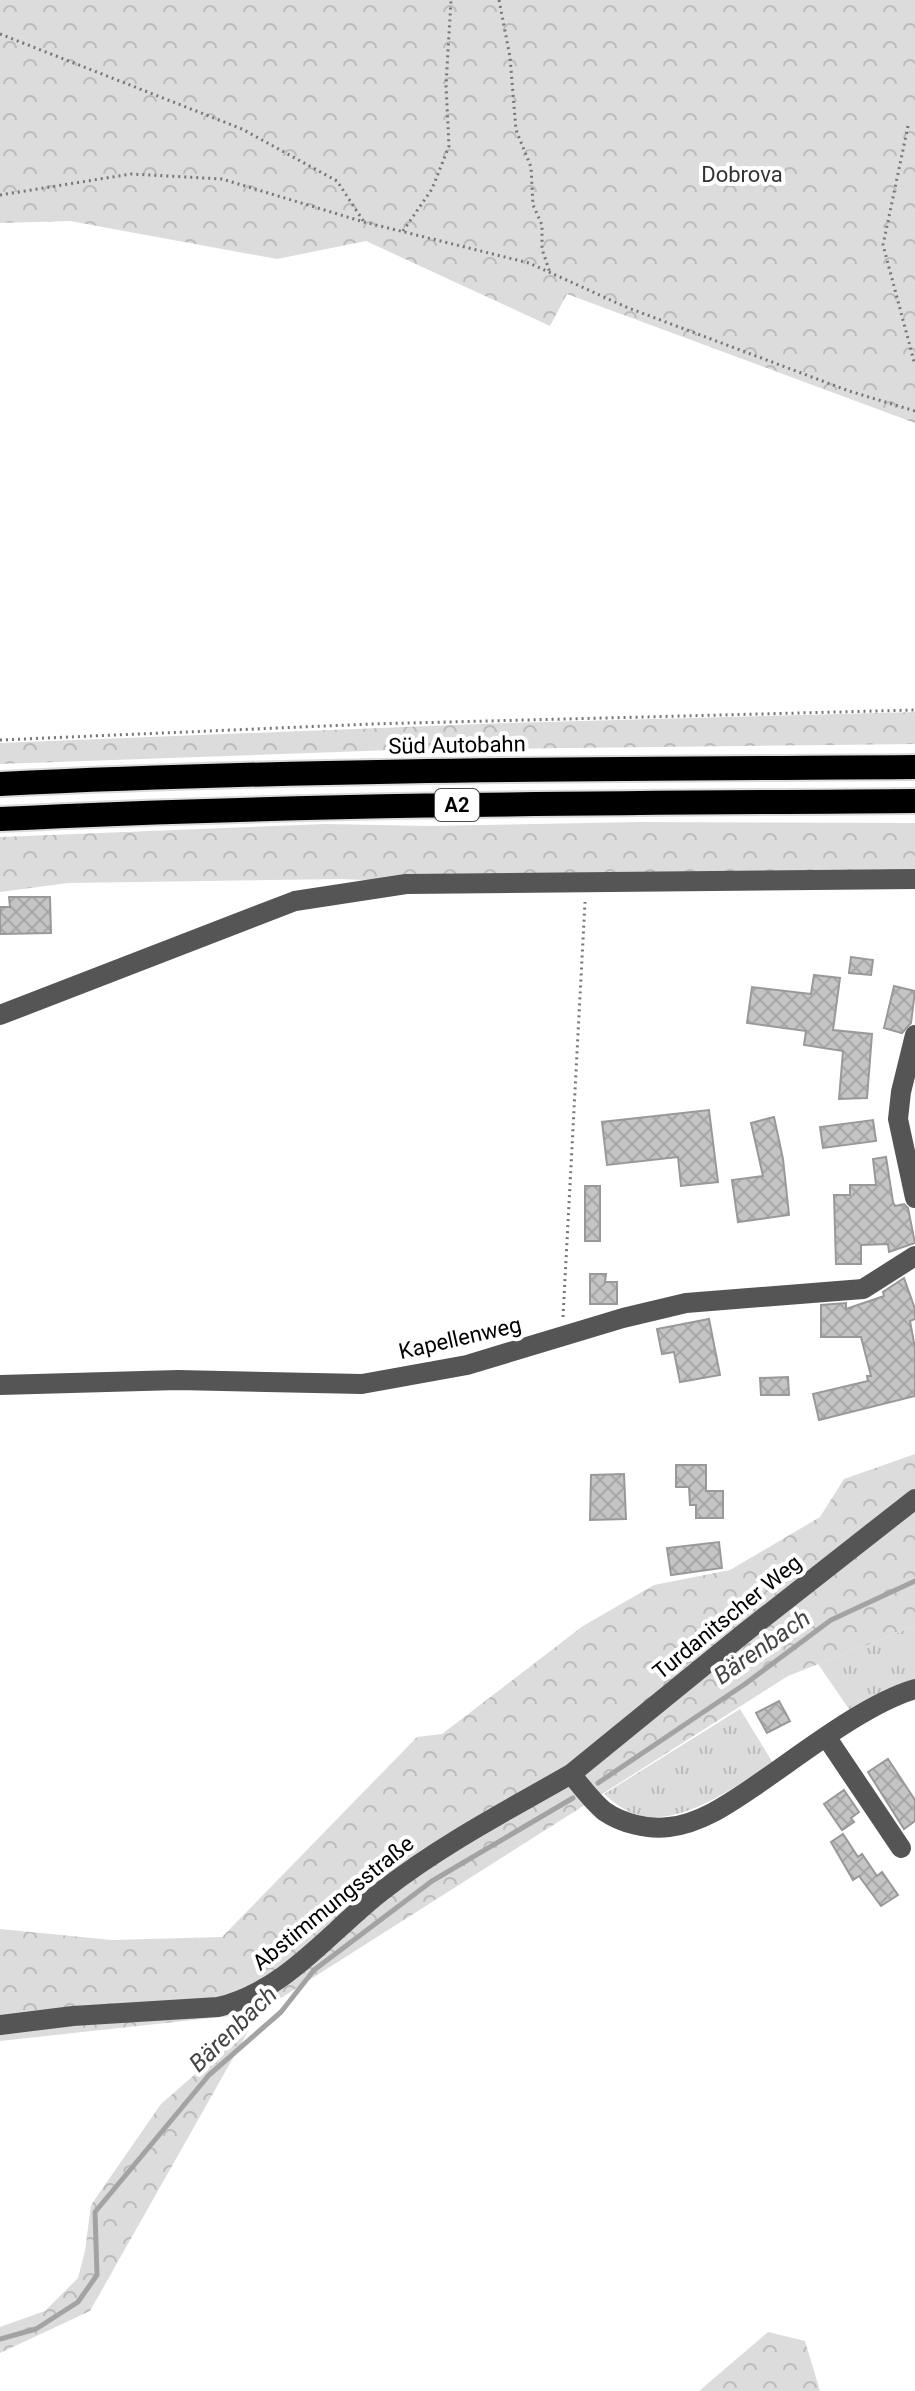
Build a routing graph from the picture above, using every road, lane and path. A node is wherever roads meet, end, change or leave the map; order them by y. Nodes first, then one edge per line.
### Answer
1 (451, 0) edge
2 (499, 0) edge
3 (0, 34) edge
4 (908, 126) dead end
5 (0, 195) edge
6 (364, 222) junction
7 (403, 231) junction
8 (550, 273) junction
9 (915, 365) edge
10 (915, 411) edge
11 (915, 710) edge
12 (0, 740) edge
13 (915, 767) edge
14 (0, 784) edge
15 (915, 801) edge
16 (0, 819) edge
17 (915, 879) edge
18 (586, 882) junction
19 (0, 1015) edge
20 (915, 1035) edge
21 (915, 1198) edge
22 (915, 1256) edge
23 (572, 1334) junction
24 (0, 1385) edge
25 (915, 1499) edge
26 (915, 1689) edge
27 (827, 1738) junction
28 (571, 1774) junction
29 (901, 1848) dead end
30 (0, 2025) edge

1 - 7 path
2 - 8 path
3 - 6 path
4 - 9 path
5 - 6 path
6 - 7 path
7 - 8 path
8 - 10 path
11 - 12 path
13 - 14 highway, Süd Autobahn / A2
15 - 16 highway, A2
17 - 18 street
18 - 19 street
18 - 23 path
20 - 21 street
22 - 23 street, Kapellenweg
23 - 24 street, Kapellenweg
25 - 28 street, Turdanitscher Weg
26 - 27 street
27 - 28 street
27 - 29 street
28 - 30 street, Abstimmungsstraße

